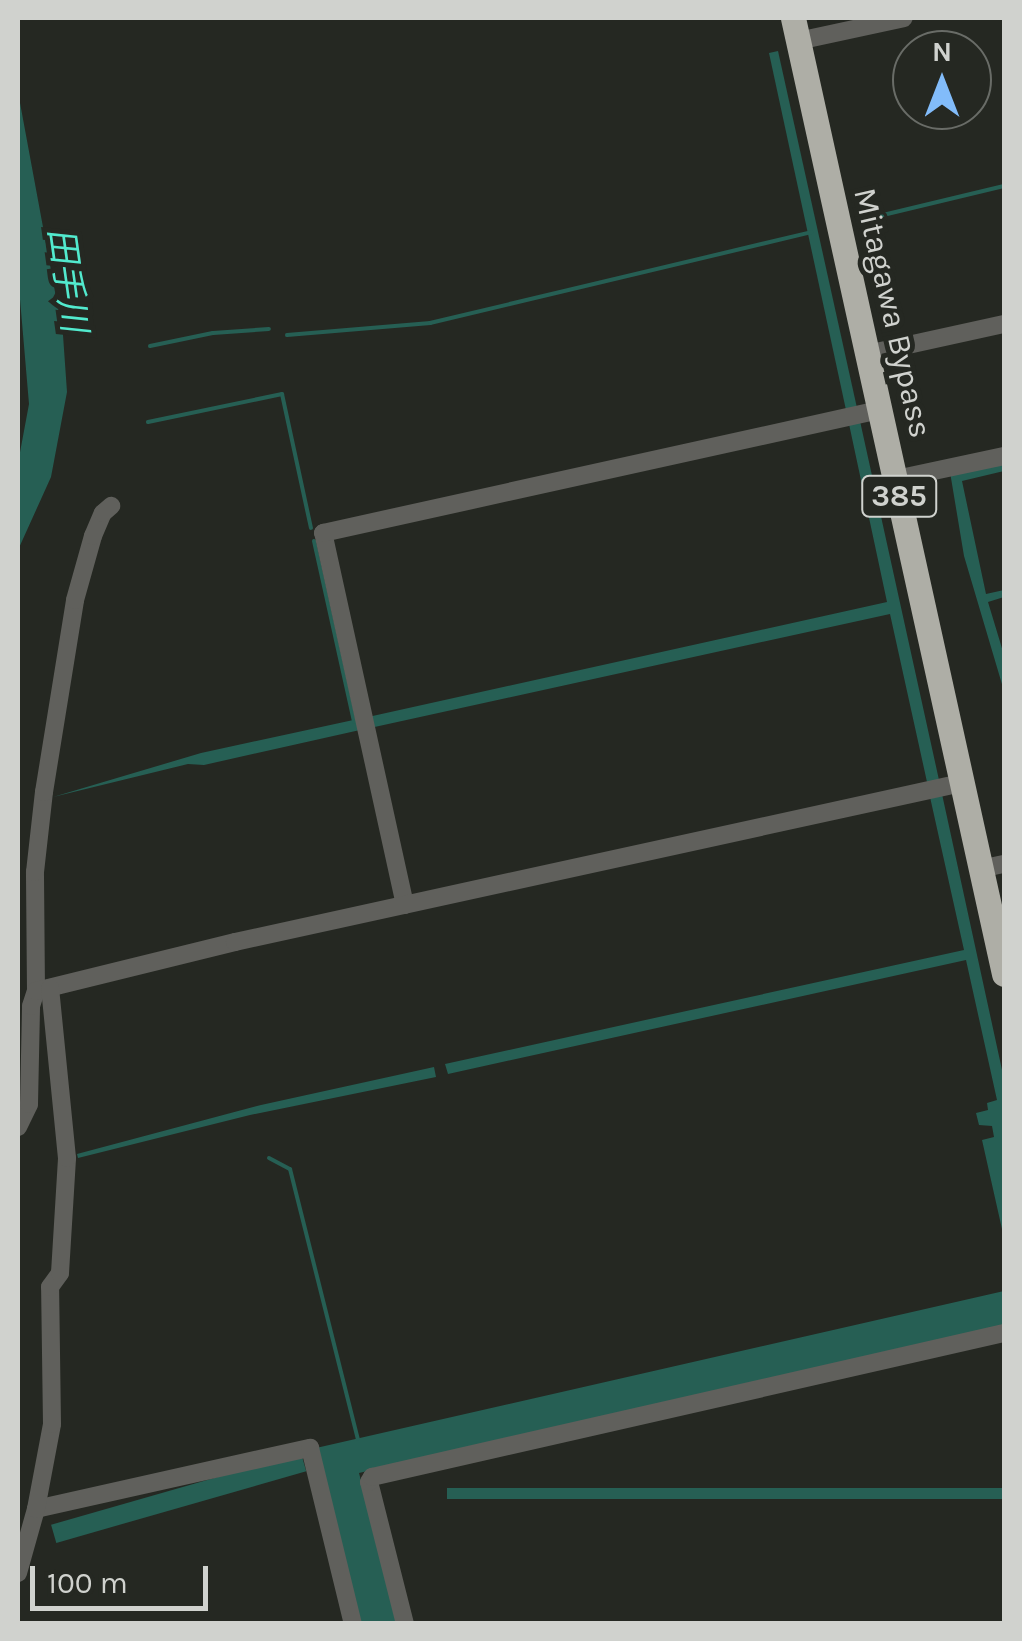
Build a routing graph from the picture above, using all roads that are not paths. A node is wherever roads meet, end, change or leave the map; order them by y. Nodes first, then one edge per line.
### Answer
1 (904, 18) edge
2 (795, 29) edge
3 (1004, 324) edge
4 (867, 354) junction
5 (879, 410) junction
6 (1004, 456) edge
7 (896, 479) junction
8 (112, 506) dead end
9 (961, 783) junction
10 (992, 866) edge
11 (404, 905) junction
12 (1004, 974) edge
13 (43, 989) junction
14 (18, 1126) edge
15 (1004, 1333) edge
16 (36, 1510) junction
17 (18, 1573) edge
18 (354, 1624) edge
19 (405, 1624) edge

1 - 2 street
2 - 4 highway, Mitagawa Bypass / 385
3 - 4 street
4 - 5 highway, Mitagawa Bypass / 385
5 - 7 highway, Mitagawa Bypass / 385
5 - 11 street
6 - 7 street
7 - 9 highway, Mitagawa Bypass / 385
8 - 13 street
9 - 10 highway, Mitagawa Bypass / 385
9 - 11 street
10 - 12 highway, Mitagawa Bypass / 385
11 - 13 street
13 - 14 street
13 - 16 street
15 - 19 street
16 - 17 street
16 - 18 street

